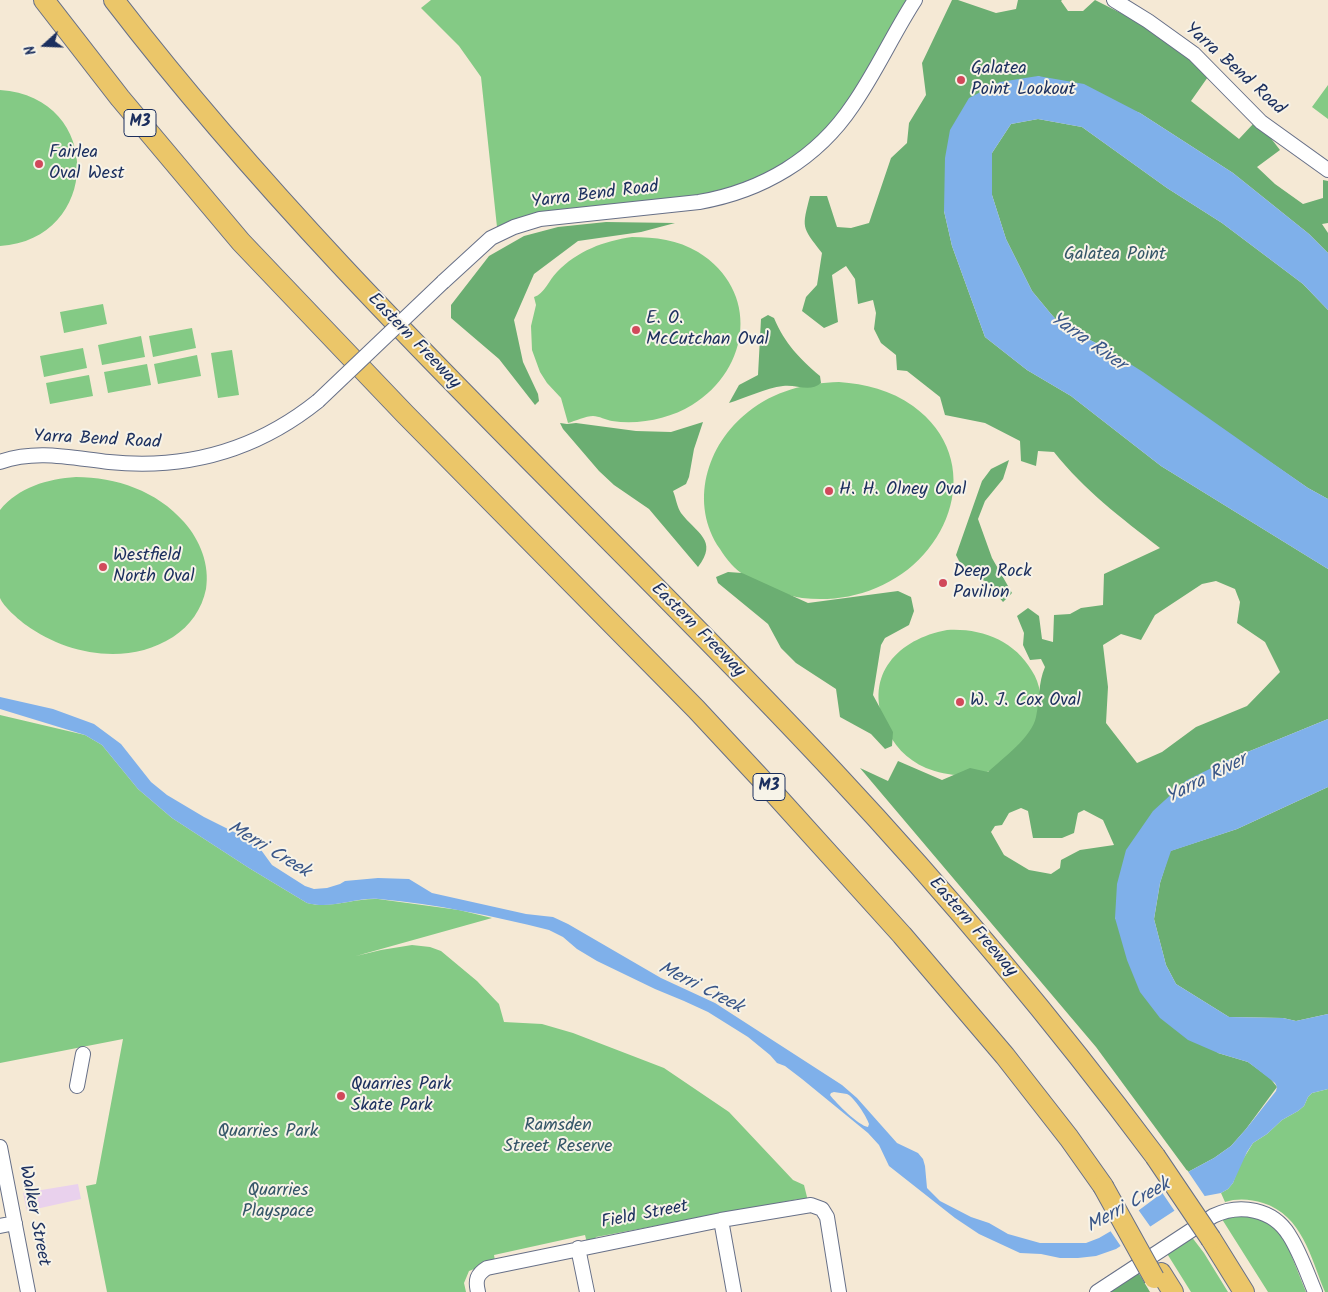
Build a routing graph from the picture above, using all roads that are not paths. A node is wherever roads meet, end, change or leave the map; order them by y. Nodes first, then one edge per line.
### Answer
1 (44, 0) edge
2 (114, 0) edge
3 (915, 0) edge
4 (1114, 0) edge
5 (1328, 170) edge
6 (0, 462) edge
7 (84, 1054) dead end
8 (77, 1086) dead end
9 (0, 1147) edge
10 (721, 1220) junction
11 (15, 1223) junction
12 (0, 1226) edge
13 (578, 1248) junction
14 (1159, 1281) edge
15 (28, 1292) edge
16 (478, 1292) edge
17 (587, 1292) edge
18 (734, 1292) edge
19 (839, 1292) edge
20 (1097, 1292) edge
21 (1173, 1292) edge
22 (1244, 1292) edge
23 (1315, 1292) edge

1 - 14 highway, M3, bridge
2 - 22 highway, Eastern Freeway, bridge
3 - 6 street, Yarra Bend Road, bridge
4 - 5 street, Yarra Bend Road
7 - 8 street
9 - 11 street, Walker Street
10 - 13 street, Field Street
10 - 18 street
10 - 19 street, Field Street
11 - 12 street
11 - 15 street, Walker Street
13 - 16 street, Field Street
13 - 17 street
14 - 21 highway, M3
20 - 23 street

